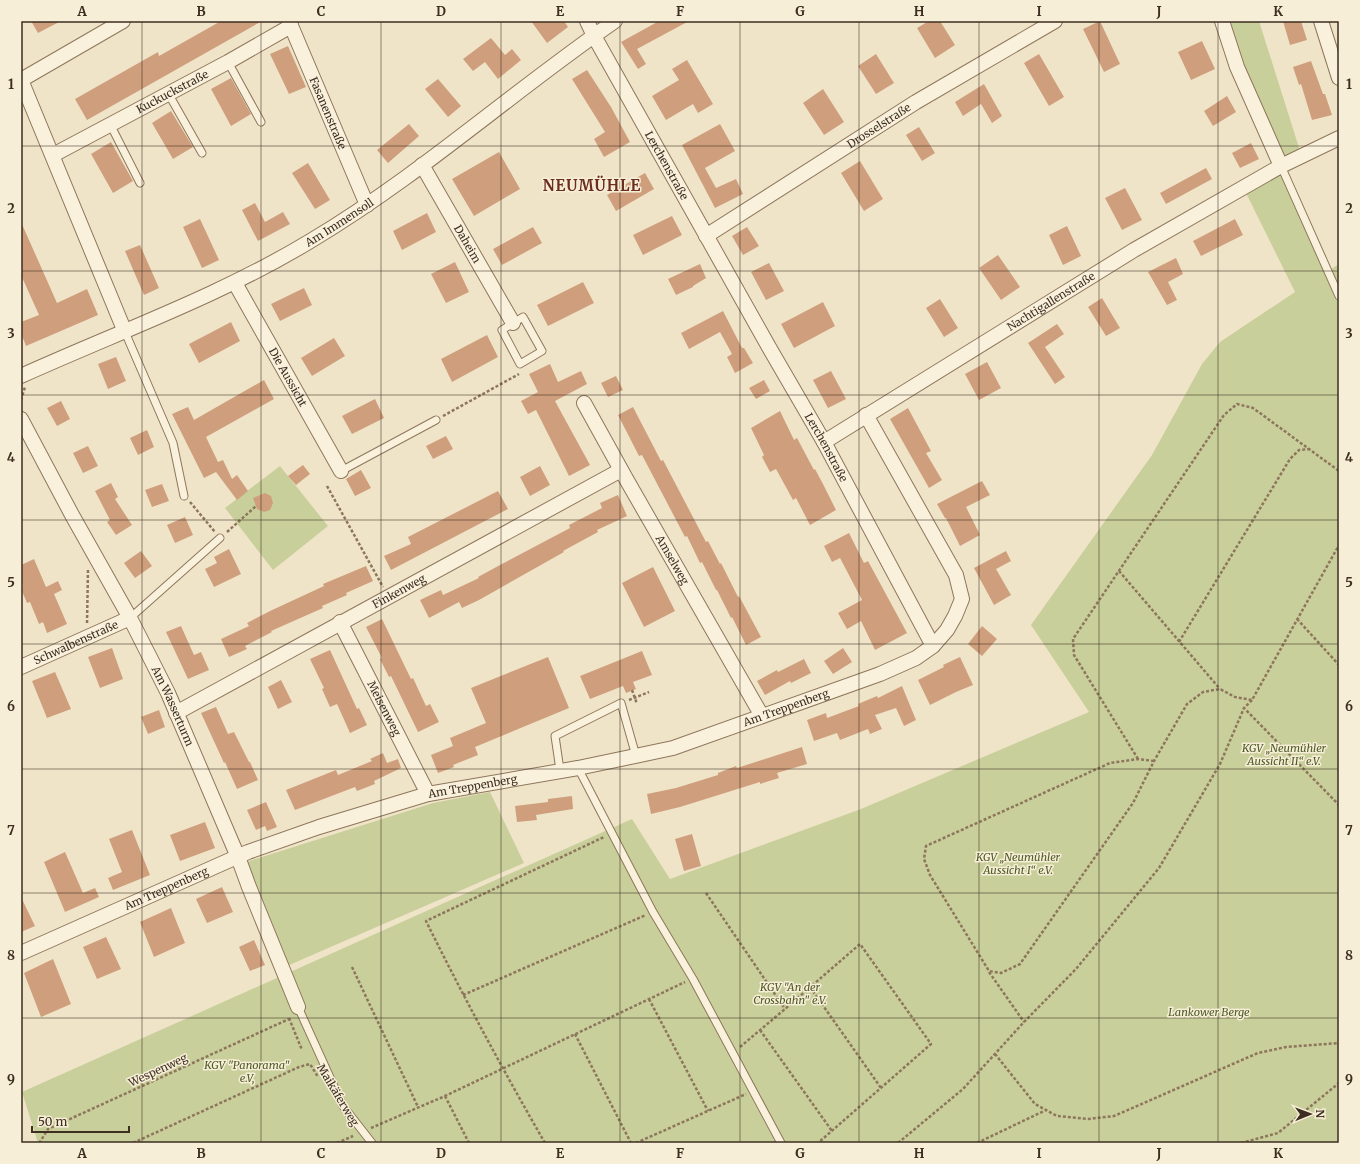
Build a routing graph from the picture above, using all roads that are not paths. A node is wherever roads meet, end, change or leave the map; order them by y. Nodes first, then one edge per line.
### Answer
1 (123, 21) edge
2 (587, 21) edge
3 (615, 21) edge
4 (1055, 21) edge
5 (1222, 21) edge
6 (1321, 21) edge
7 (290, 24) edge
8 (594, 36) junction
9 (228, 62) junction
10 (1339, 78) edge
11 (21, 80) edge
12 (168, 93) junction
13 (261, 122) dead end
14 (110, 124) junction
15 (1339, 138) edge
16 (202, 153) dead end
17 (53, 154) junction
18 (422, 165) junction
19 (1280, 166) junction
20 (140, 183) dead end
21 (367, 205) junction
22 (706, 236) junction
23 (235, 283) junction
24 (1339, 296) edge
25 (513, 323) junction
26 (125, 332) junction
27 (26, 374) edge
28 (584, 403) dead end
29 (866, 415) junction
30 (21, 420) edge
31 (436, 420) road end
32 (824, 442) junction
33 (621, 470) junction
34 (341, 471) joint
35 (184, 496) road end
36 (220, 538) road end
37 (130, 618) junction
38 (340, 622) junction
39 (933, 646) junction
40 (21, 667) edge
41 (176, 713) junction
42 (762, 716) junction
43 (636, 756) junction
44 (578, 768) junction
45 (560, 770) junction
46 (428, 794) junction
47 (238, 857) junction
48 (21, 954) edge
49 (298, 1007) joint
50 (372, 1143) edge
51 (781, 1143) edge

1 - 11 street
2 - 8 street, Lerchenstraße
3 - 8 street, Am Immensoll
4 - 22 street, Drosselstraße
5 - 19 street
6 - 10 street
7 - 9 street, Kuckuckstraße
7 - 21 street, Fasanenstraße
8 - 18 street, Am Immensoll
8 - 22 street, Lerchenstraße
9 - 12 street, Kuckuckstraße
9 - 13 lane
11 - 17 street
12 - 14 street, Kuckuckstraße
12 - 16 lane
14 - 17 street, Kuckuckstraße
14 - 20 lane
15 - 19 street, Nachtigallenstraße
17 - 26 street
18 - 21 street, Am Immensoll
18 - 25 street, Daheim
19 - 24 lane
19 - 29 street, Nachtigallenstraße
21 - 23 street, Am Immensoll
22 - 32 street, Lerchenstraße
23 - 26 street, Am Immensoll
23 - 34 street, Die Aussicht
25 - 25 lane
26 - 27 street, Am Immensoll
26 - 35 lane
28 - 33 street, Amselweg
29 - 32 street, Nachtigallenstraße
29 - 39 street
30 - 37 street, Am Wasserturm
31 - 34 lane
32 - 39 street, Lerchenstraße
33 - 38 street, Finkenweg
33 - 42 street, Amselweg
36 - 37 lane
37 - 40 street, Schwalbenstraße
37 - 41 street, Am Wasserturm
38 - 41 street, Finkenweg
38 - 46 street, Meisenweg
39 - 42 street, Am Treppenberg
41 - 47 street, Am Wasserturm
42 - 43 street, Am Treppenberg
43 - 44 street, Am Treppenberg
43 - 45 lane
44 - 45 street, Am Treppenberg
44 - 51 lane
45 - 46 street, Am Treppenberg
46 - 47 street, Am Treppenberg
47 - 48 street, Am Treppenberg
47 - 49 street, Am Wasserturm
49 - 50 lane

